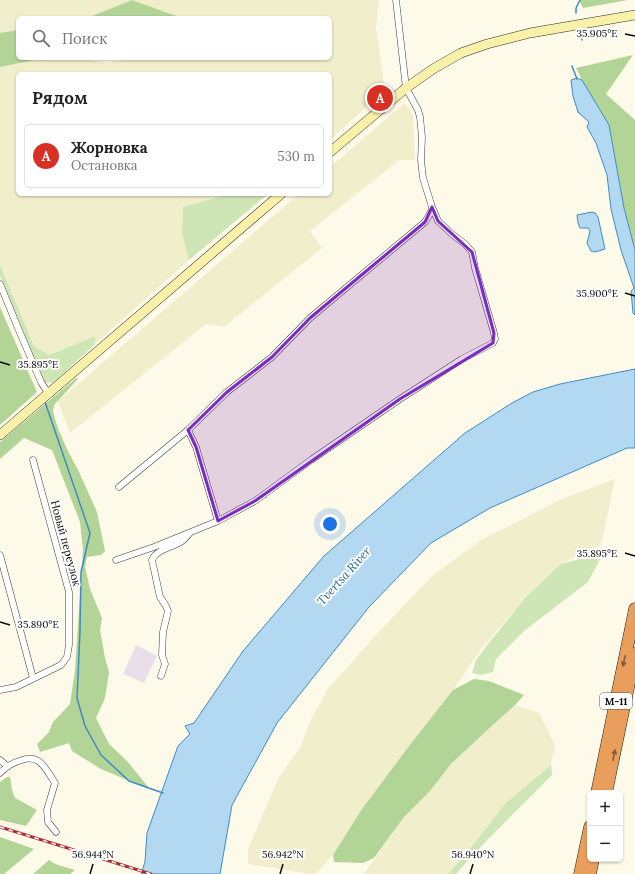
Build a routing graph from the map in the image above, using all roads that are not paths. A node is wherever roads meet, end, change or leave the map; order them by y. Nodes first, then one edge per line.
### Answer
1 (396, 0) edge
2 (635, 15) edge
3 (406, 88) junction
4 (332, 150) edge
5 (278, 196) edge
6 (432, 207) junction
7 (0, 284) edge
8 (48, 393) junction
9 (188, 430) junction
10 (0, 435) edge
11 (33, 460) dead end
12 (119, 486) dead end
13 (218, 521) junction
14 (191, 532) junction
15 (0, 555) edge
16 (116, 560) dead end
17 (635, 609) edge
18 (635, 654) edge
19 (161, 676) dead end
20 (33, 678) junction
21 (0, 690) edge
22 (0, 760) edge
23 (7, 766) junction
24 (0, 773) edge
25 (598, 790) edge
26 (607, 790) edge
27 (56, 832) dead end
28 (587, 841) edge
29 (592, 862) edge
30 (580, 874) edge
31 (590, 874) edge

1 - 3 street
2 - 3 main road
3 - 4 main road
3 - 6 street
5 - 8 main road
6 - 9 street
6 - 13 street
7 - 8 street
8 - 10 main road
9 - 12 street
9 - 13 street
11 - 20 street, Новый переулок
13 - 14 street
14 - 16 street
14 - 19 street
15 - 20 street
17 -> 25 highway, М-11
26 -> 18 highway, М-11
20 - 21 street
22 - 23 street
23 - 24 street
23 - 27 street
28 - 30 highway
29 - 31 highway

